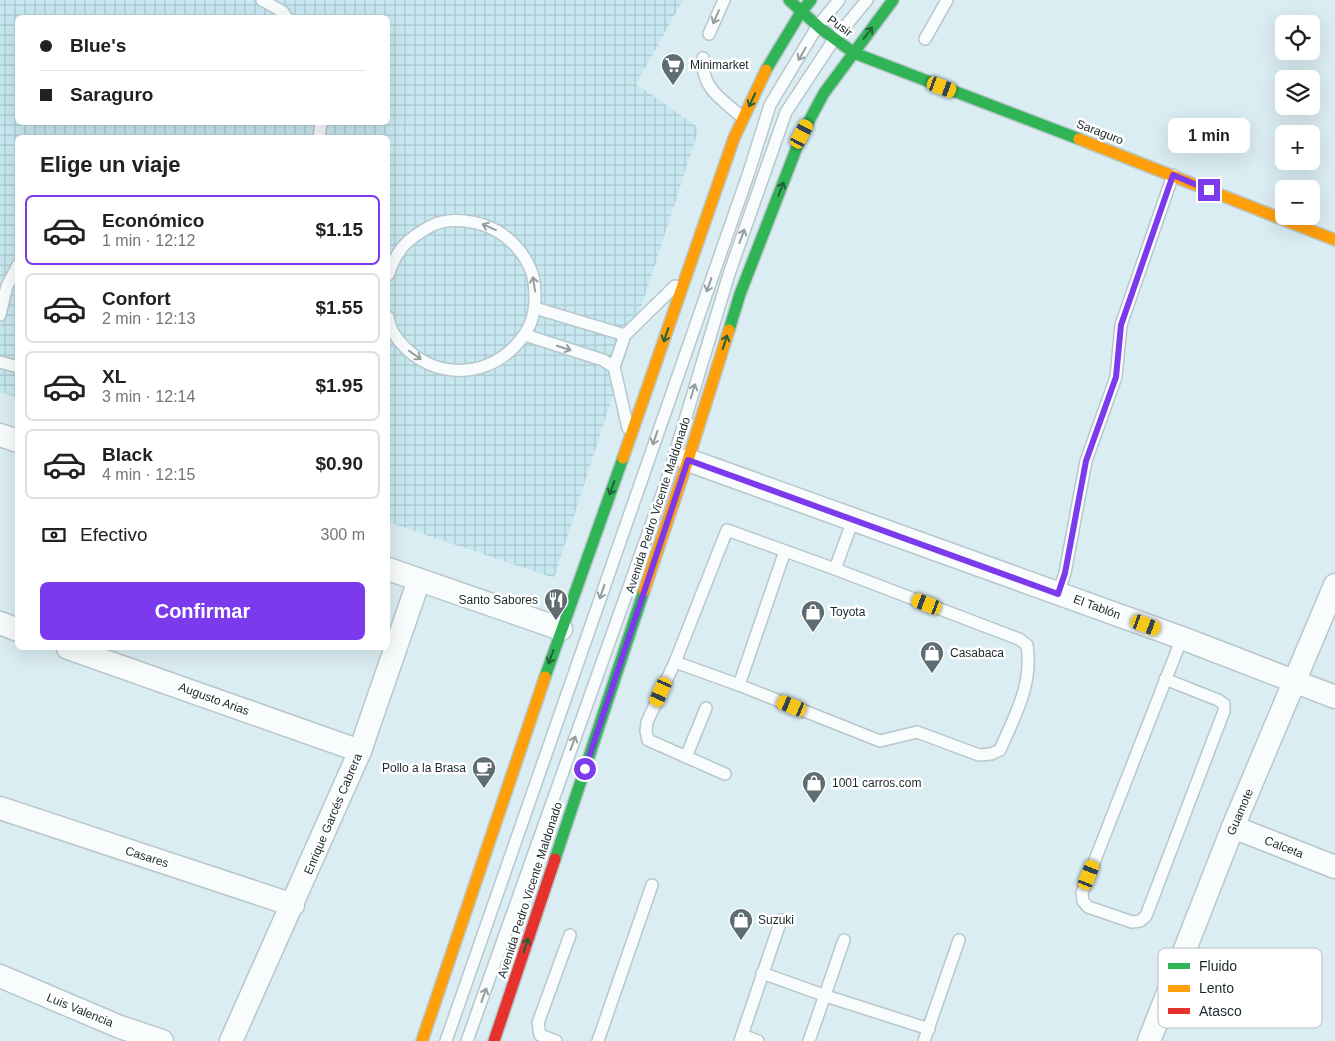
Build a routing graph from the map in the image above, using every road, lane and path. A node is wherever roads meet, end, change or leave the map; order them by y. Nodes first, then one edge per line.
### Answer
1 (262, 0) edge
2 (724, 0) edge
3 (789, 0) edge
4 (811, 0) edge
5 (840, 0) edge
6 (867, 0) edge
7 (893, 0) edge
8 (948, 0) edge
9 (801, 12) junction
10 (285, 15) edge
11 (817, 27) junction
12 (709, 34) dead end
13 (925, 39) dead end
14 (833, 41) junction
15 (854, 53) junction
16 (703, 58) dead end
17 (743, 118) junction
18 (1173, 175) junction
19 (1335, 240) edge
20 (391, 256) edge
21 (690, 265) junction
22 (15, 271) edge
23 (535, 308) junction
24 (0, 315) edge
25 (390, 323) edge
26 (525, 335) junction
27 (625, 335) junction
28 (0, 362) edge
29 (614, 366) junction
30 (15, 367) edge
31 (0, 435) edge
32 (15, 440) edge
33 (630, 440) junction
34 (688, 460) junction
35 (853, 520) junction
36 (785, 551) junction
37 (835, 569) junction
38 (390, 570) edge
39 (419, 580) junction
40 (1335, 585) edge
41 (1058, 594) junction
42 (0, 623) edge
43 (15, 629) edge
44 (561, 629) junction
45 (1182, 638) junction
46 (74, 650) edge
47 (675, 662) junction
48 (1165, 679) junction
49 (1295, 682) junction
50 (739, 686) junction
51 (1335, 697) edge
52 (706, 708) dead end
53 (360, 751) junction
54 (686, 757) junction
55 (725, 774) dead end
56 (0, 808) edge
57 (1233, 827) junction
58 (1335, 867) edge
59 (652, 884) dead end
60 (293, 905) junction
61 (781, 920) dead end
62 (570, 935) dead end
63 (844, 940) dead end
64 (959, 940) dead end
65 (1186, 948) edge
66 (762, 973) junction
67 (0, 976) edge
68 (826, 996) junction
69 (1158, 1020) edge
70 (929, 1029) junction
71 (741, 1038) edge
72 (425, 1040) edge
73 (162, 1041) edge
74 (232, 1041) edge
75 (446, 1041) edge
76 (467, 1041) edge
77 (494, 1041) edge
78 (556, 1041) edge
79 (598, 1041) edge
80 (758, 1041) edge
81 (808, 1041) edge
82 (924, 1041) edge
83 (1150, 1041) edge

1 - 10 lane
2 -> 12 lane
3 - 9 main road, Pusir
4 - 9 main road
5 - 11 lane
6 - 14 lane
15 -> 7 main road, Avenida Pedro Vicente Maldonado
8 - 13 lane
9 - 11 main road, Pusir
9 -> 17 main road
11 - 14 main road, Pusir
11 -> 75 lane
14 - 15 main road, Pusir
76 -> 14 lane
15 - 18 main road, Saraguro
34 -> 15 main road, Avenida Pedro Vicente Maldonado
16 - 17 lane
17 - 21 main road
18 - 19 main road, Saraguro
18 - 41 lane
23 -> 20 lane
21 - 27 lane
21 -> 33 main road
22 - 24 lane
23 - 26 lane
23 - 27 lane
25 -> 26 lane
26 -> 29 lane
27 - 29 lane
28 - 30 lane
29 - 33 lane
31 - 32 street
33 -> 44 main road
34 - 35 street, El Tablón
77 -> 34 main road, Avenida Pedro Vicente Maldonado
35 - 37 lane
35 - 41 street, El Tablón
36 - 37 lane
36 - 47 lane
36 - 50 lane
37 - 50 lane
38 - 39 street
39 - 44 street
39 - 53 street, Enrique Garcés Cabrera
40 - 49 street, Guamote
41 - 45 street, El Tablón
42 - 43 street
44 -> 72 main road
45 - 48 lane
45 - 49 street, El Tablón
46 - 53 street, Augusto Arias
47 - 50 lane
47 - 54 lane
48 - 48 lane
49 - 51 street, El Tablón
49 - 57 street, Guamote
52 - 54 lane
53 - 60 street, Enrique Garcés Cabrera
54 - 55 lane
56 - 60 street, Casares
57 - 58 street, Calceta
57 - 65 street, Guamote
59 - 79 lane
60 - 74 street, Enrique Garcés Cabrera
61 - 66 lane
62 - 78 lane
63 - 68 lane
64 - 70 lane
66 - 68 lane
66 - 71 lane
67 - 73 street, Luis Valencia
68 - 70 lane
68 - 81 lane
69 - 83 street, Guamote
70 - 82 lane
71 - 80 lane

